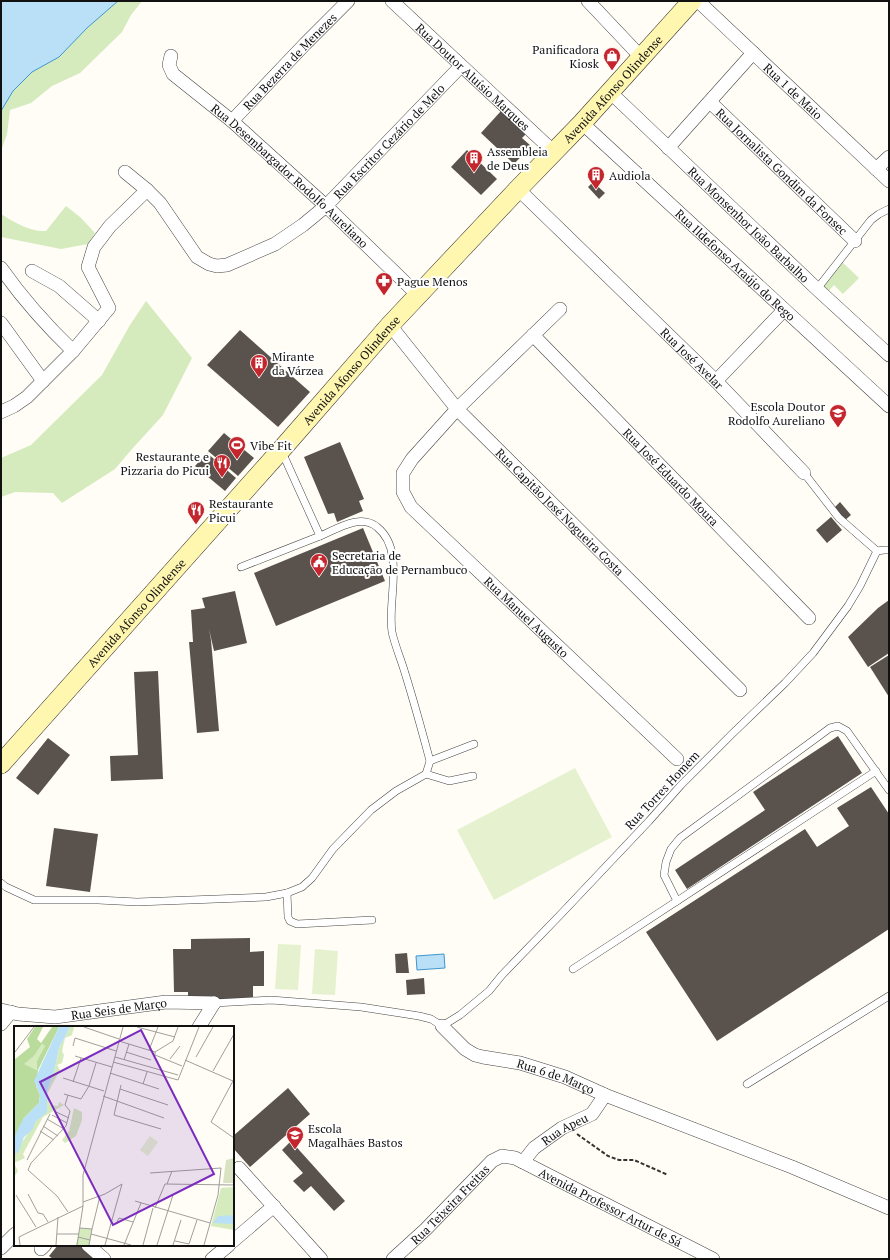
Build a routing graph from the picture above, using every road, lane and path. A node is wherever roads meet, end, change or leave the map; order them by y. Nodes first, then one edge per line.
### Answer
1 (348, 1) edge
2 (392, 1) edge
3 (588, 1) edge
4 (692, 1) edge
5 (698, 1) edge
6 (753, 53) junction
7 (171, 56) dead end
8 (641, 57) junction
9 (461, 66) junction
10 (610, 92) junction
11 (710, 102) junction
12 (232, 121) junction
13 (582, 123) junction
14 (668, 148) junction
15 (554, 152) junction
16 (889, 157) edge
17 (876, 169) junction
18 (125, 172) dead end
19 (889, 181) edge
20 (518, 189) junction
21 (147, 190) junction
22 (326, 206) junction
23 (889, 209) edge
24 (855, 241) junction
25 (1, 268) edge
26 (32, 271) dead end
27 (817, 289) junction
28 (418, 295) junction
29 (560, 308) dead end
30 (784, 310) junction
31 (99, 321) junction
32 (1, 324) edge
33 (390, 325) junction
34 (533, 335) junction
35 (73, 351) junction
36 (889, 355) edge
37 (716, 380) junction
38 (43, 381) junction
39 (889, 406) edge
40 (458, 409) junction
41 (1, 411) edge
42 (281, 450) junction
43 (804, 474) joint
44 (320, 536) junction
45 (889, 550) edge
46 (877, 551) junction
47 (241, 567) dead end
48 (809, 618) dead end
49 (740, 690) dead end
50 (474, 744) dead end
51 (677, 759) dead end
52 (430, 761) junction
53 (1, 764) edge
54 (876, 771) junction
55 (426, 774) junction
56 (473, 776) dead end
57 (889, 790) edge
58 (1, 883) edge
59 (287, 893) junction
60 (677, 901) junction
61 (372, 920) dead end
62 (573, 969) dead end
63 (889, 996) edge
64 (214, 1003) junction
65 (6, 1011) edge
66 (1, 1024) edge
67 (200, 1026) edge
68 (442, 1026) junction
69 (747, 1084) dead end
70 (605, 1095) junction
71 (566, 1126) junction
72 (508, 1156) joint
73 (523, 1162) junction
74 (239, 1168) dead end
75 (668, 1175) dead end
76 (274, 1206) junction
77 (889, 1208) edge
78 (14, 1235) edge
79 (234, 1240) edge
80 (89, 1246) edge
81 (228, 1246) edge
82 (1, 1248) edge
83 (104, 1259) edge
84 (212, 1259) edge
85 (321, 1259) edge
86 (393, 1259) edge
87 (712, 1259) edge

1 - 12 street, Rua Bezerra de Menezes
2 - 9 street, Rua Doutor Aluísio Marques
3 - 8 street
4 - 8 main road, Avenida Afonso Olindense
5 - 6 street, Rua 1 de Maio
6 - 11 street
6 - 17 street, Rua 1 de Maio
7 - 12 street, Rua Desembargador Rodolfo Aureliano
8 - 10 main road, Avenida Afonso Olindense
9 - 15 street, Rua Doutor Aluísio Marques
9 - 22 street, Rua Escritor Cezário de Melo
10 - 13 main road, Avenida Afonso Olindense
10 - 14 street, Rua Monsenhor João Barbalho
11 - 14 street
11 - 24 street, Rua Jornalista Gondim da Fonsec
12 - 22 street, Rua Desembargador Rodolfo Aureliano
13 - 15 main road, Avenida Afonso Olindense
13 - 30 street, Rua Ildefonso Araújo do Rego
14 - 27 street, Rua Monsenhor João Barbalho
15 - 20 main road, Avenida Afonso Olindense
16 - 17 street
17 - 19 street, Rua 1 de Maio
18 - 21 street
20 - 28 main road, Avenida Afonso Olindense
20 - 37 street, Rua José Avelar
21 - 22 street, Rua Escritor Cezário de Melo
21 - 31 street
22 - 28 street, Rua Desembargador Rodolfo Aureliano
23 - 24 lane
24 - 27 lane
25 - 35 street
26 - 31 street
27 - 36 street, Rua Monsenhor João Barbalho
28 - 33 main road, Avenida Afonso Olindense
29 - 34 street, Rua Manuel Augusto
30 - 37 street
30 - 39 street, Rua Ildefonso Araújo do Rego
31 - 35 street
32 - 38 street
33 - 40 street, Rua Capitão José Nogueira Costa
33 - 42 main road, Avenida Afonso Olindense
34 - 40 street, Rua Manuel Augusto
34 - 48 street, Rua José Eduardo Moura
35 - 38 street
37 - 43 street, Rua José Avelar
38 - 41 street
40 - 49 street, Rua Capitão José Nogueira Costa
40 - 51 street, Rua Manuel Augusto
42 - 44 lane
42 - 53 main road, Avenida Afonso Olindense
43 - 46 lane, Rua José Avelar
44 - 47 lane
44 - 52 lane
45 - 46 lane
46 - 68 lane, Rua Torres Homem
50 - 52 lane
52 - 55 lane
54 - 57 lane
54 - 60 lane
54 - 60 lane
55 - 56 lane
55 - 59 lane
58 - 59 lane
59 - 61 lane
60 - 62 lane
63 - 69 lane
64 - 65 street, Rua Seis de Março
64 - 67 street
64 - 68 lane, Rua 6 de Março
65 - 66 street
68 - 70 street, Rua 6 de Março
70 - 71 street, Rua Apeu
70 - 77 street, Rua 6 de Março
71 - 73 street, Rua Apeu
71 - 75 path
72 - 73 street, Avenida Professor Artur de Sá
72 - 86 street, Rua Teixeira Freitas
73 - 87 street, Avenida Professor Artur de Sá
74 - 76 street
76 - 79 street
76 - 85 street
78 - 82 street
80 - 83 street
81 - 84 street

